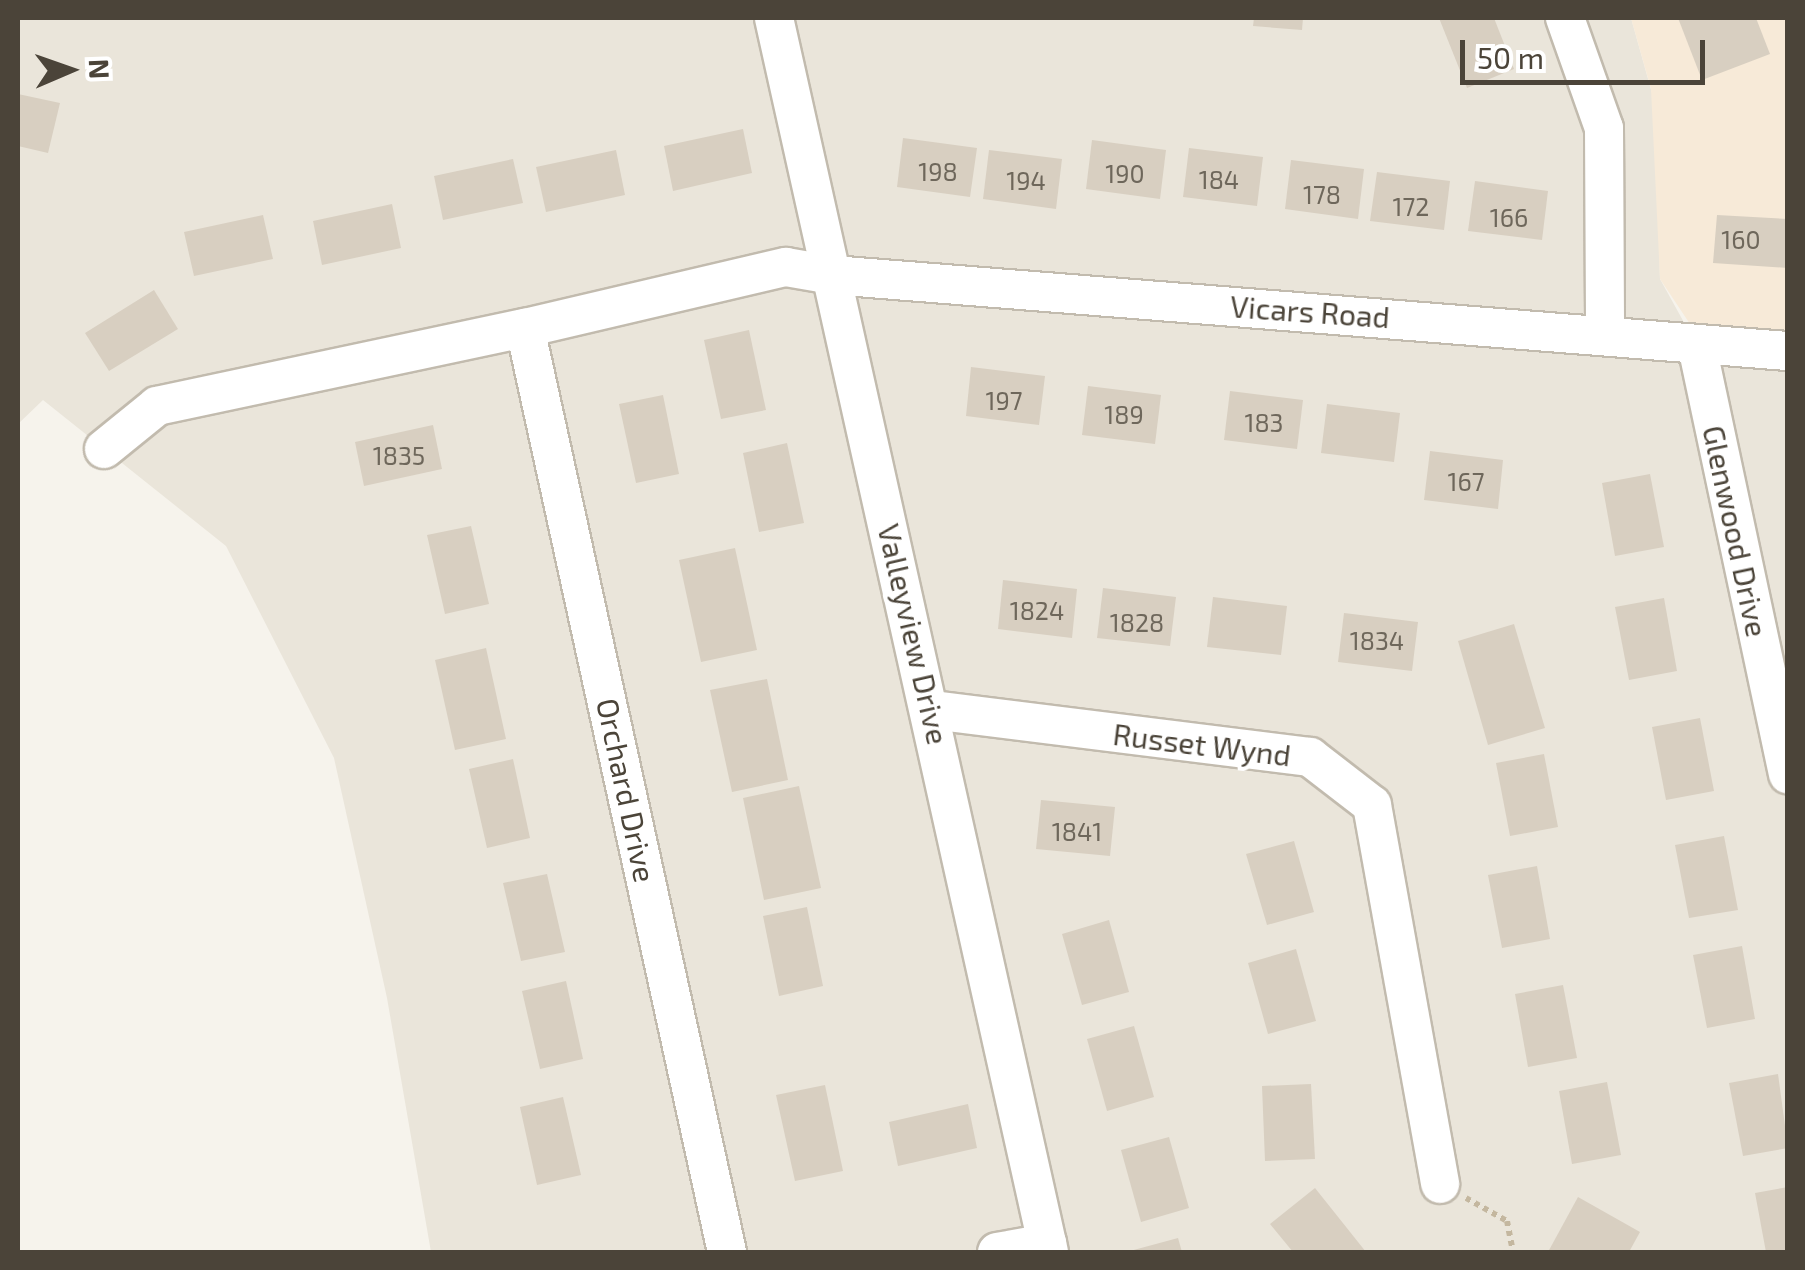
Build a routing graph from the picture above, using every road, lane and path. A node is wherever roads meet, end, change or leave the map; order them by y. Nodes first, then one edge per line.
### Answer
1 (774, 18) edge
2 (1565, 18) edge
3 (832, 275) junction
4 (525, 328) junction
5 (1605, 333) junction
6 (1697, 346) junction
7 (1788, 351) edge
8 (104, 449) dead end
9 (932, 710) junction
10 (1788, 774) edge
11 (1440, 1184) joint
12 (1048, 1248) edge
13 (727, 1252) edge
14 (997, 1252) edge
15 (1513, 1252) edge

1 - 3 street, Valleyview Drive
2 - 5 street
3 - 4 street
3 - 5 street, Vicars Road
3 - 9 street, Valleyview Drive
4 - 8 street
4 - 13 street, Orchard Drive
5 - 6 street, Vicars Road
6 - 7 street, Vicars Road
6 - 10 street, Glenwood Drive
9 - 11 street, Russet Wynd
9 - 12 street, Valleyview Drive
11 - 15 path
12 - 14 street

